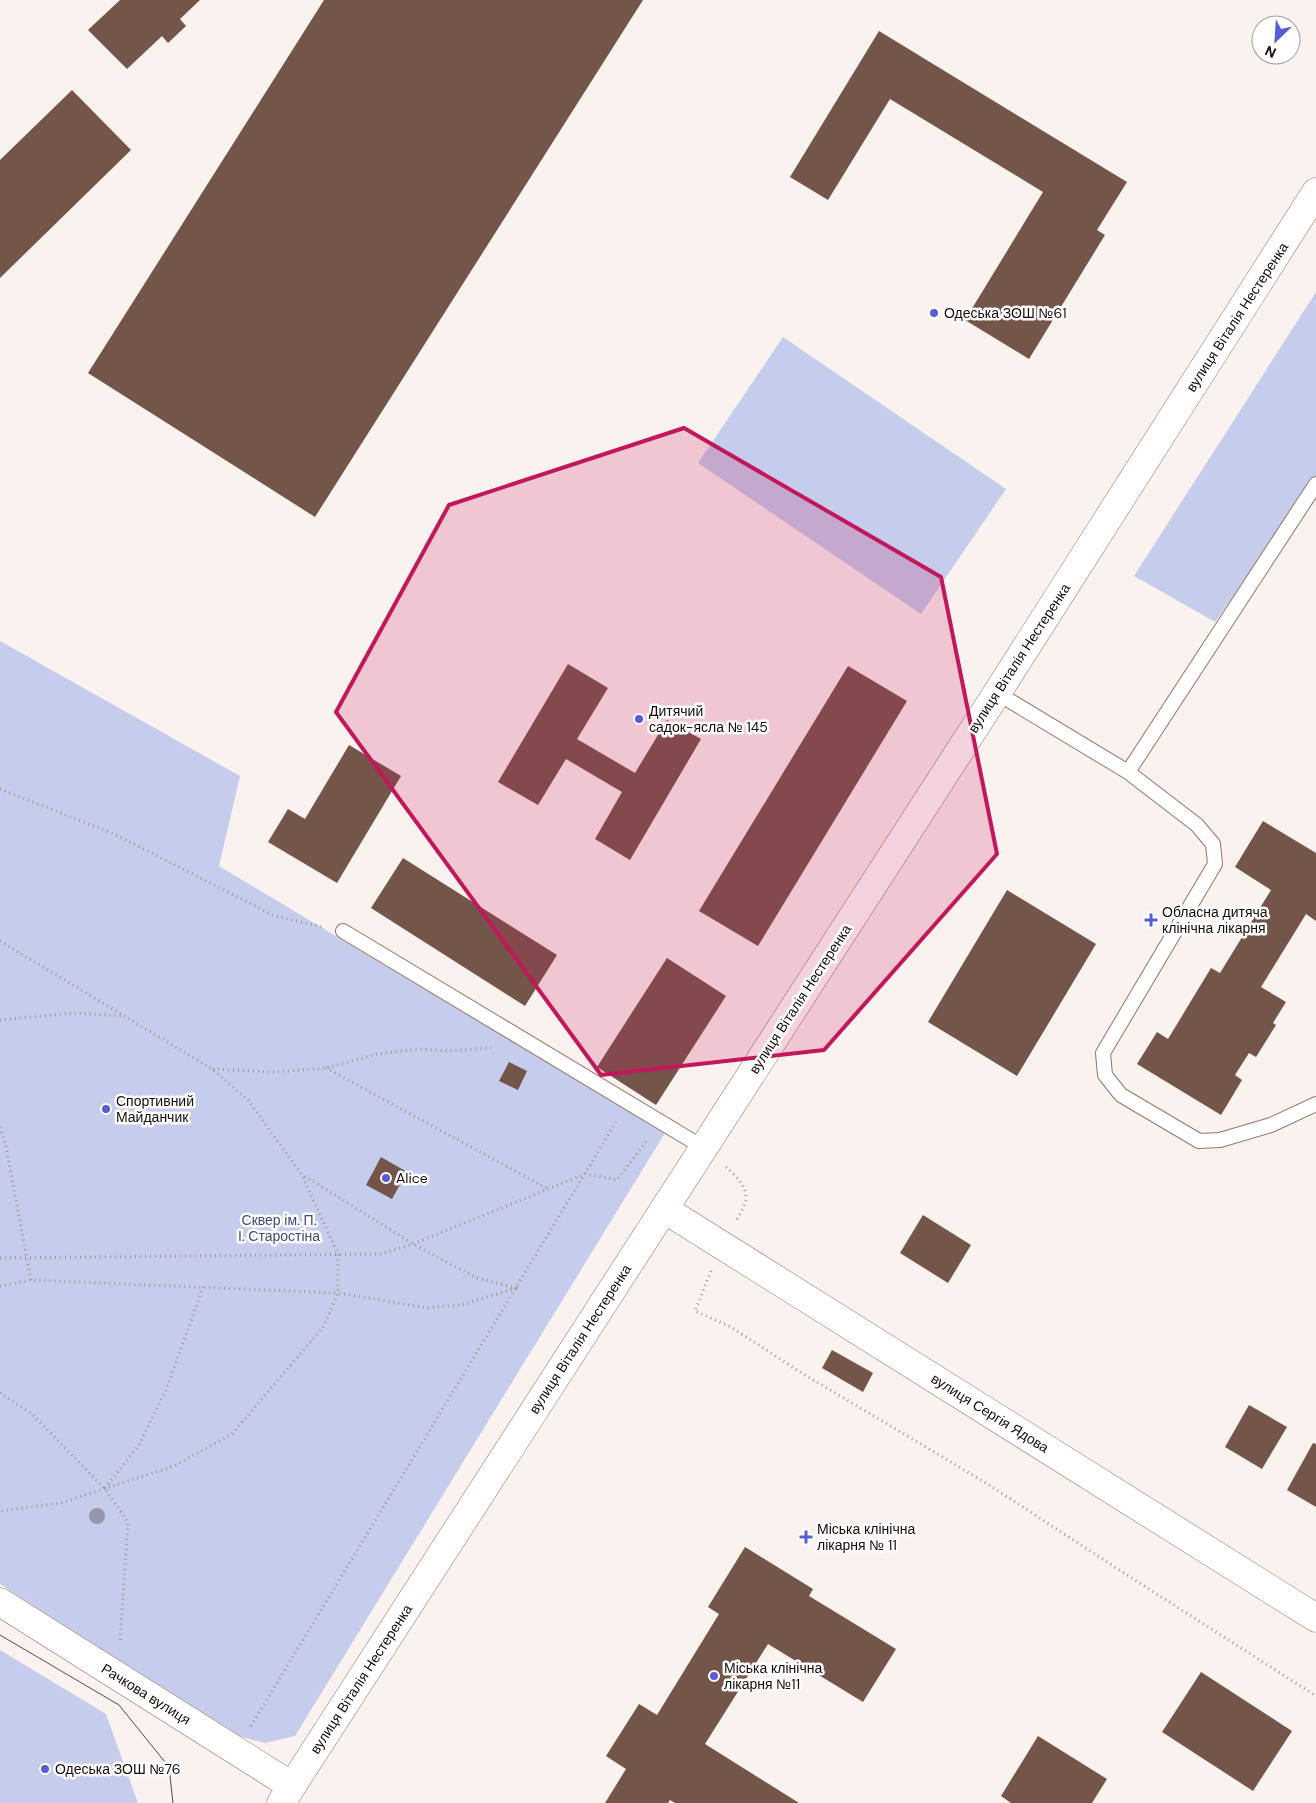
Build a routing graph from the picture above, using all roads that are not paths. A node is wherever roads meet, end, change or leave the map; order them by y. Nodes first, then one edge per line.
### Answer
1 (1316, 192) edge
2 (1316, 484) edge
3 (997, 693) junction
4 (1128, 772) junction
5 (343, 931) road end
6 (1316, 1104) edge
7 (704, 1148) junction
8 (664, 1209) junction
9 (0, 1602) edge
10 (1316, 1618) edge
11 (287, 1794) edge

1 - 3 main road, вулиця Віталія Нестеренка
2 - 4 lane
3 - 4 lane
3 - 7 main road, вулиця Віталія Нестеренка
4 - 6 lane
5 - 7 lane
7 - 8 main road, вулиця Віталія Нестеренка
8 - 10 main road, вулиця Сергія Ядова
8 - 11 main road, вулиця Віталія Нестеренка
9 - 11 main road, Рачкова вулиця

